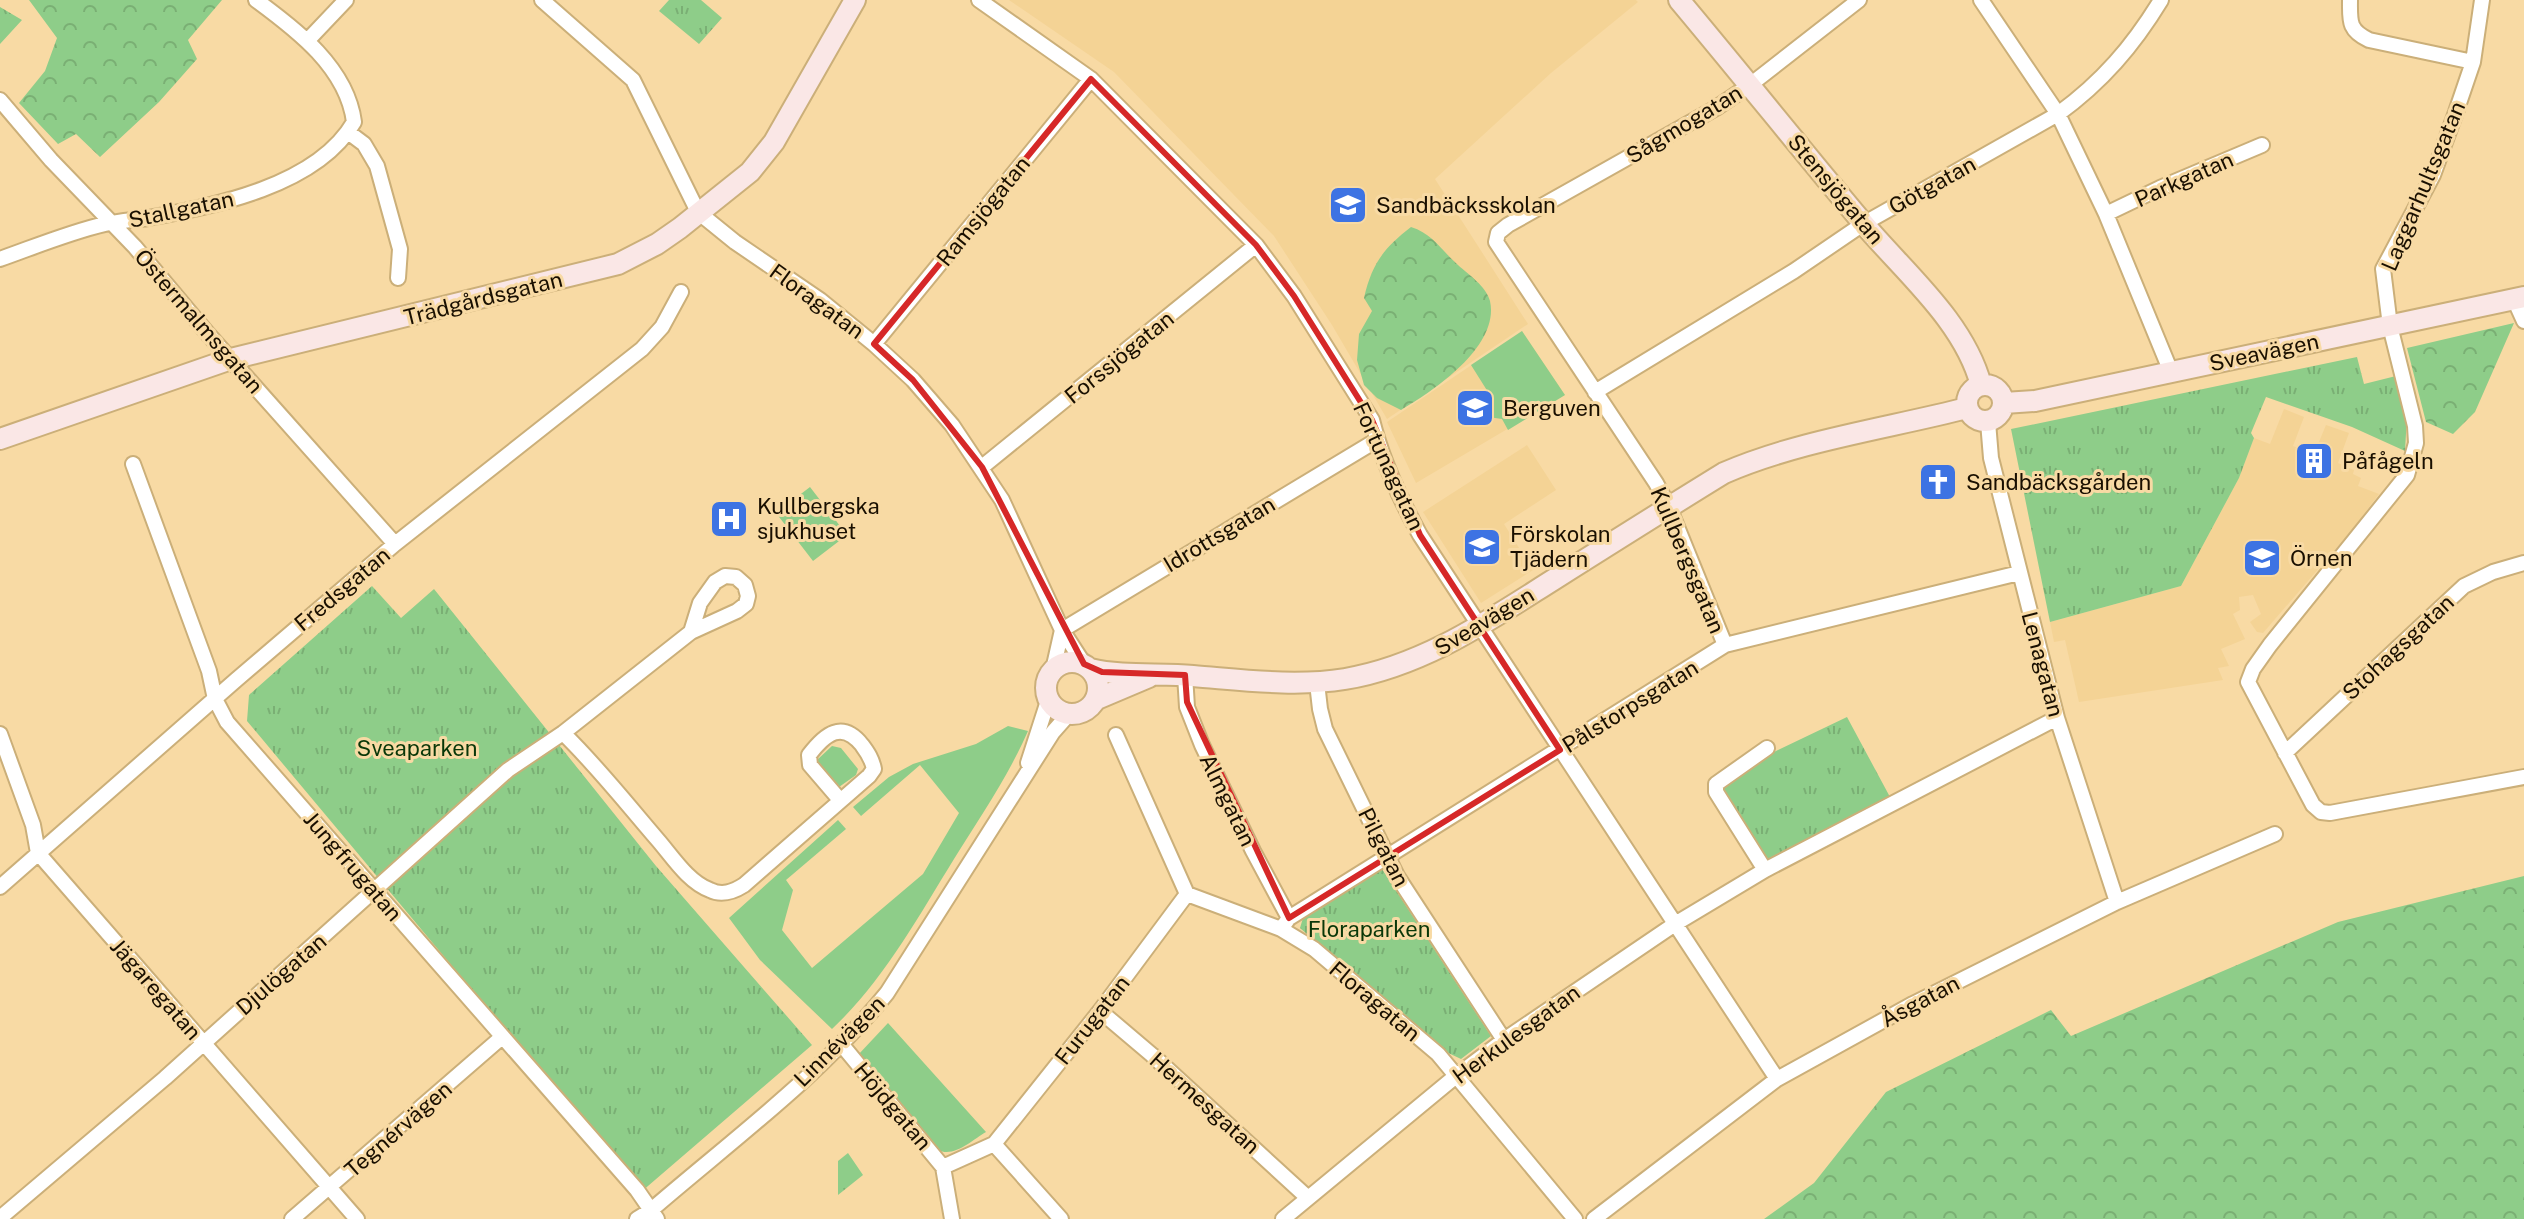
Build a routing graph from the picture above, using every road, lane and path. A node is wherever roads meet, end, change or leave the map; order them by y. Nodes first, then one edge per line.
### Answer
1 (256, 0) edge
2 (346, 0) edge
3 (542, 0) edge
4 (855, 0) edge
5 (979, 0) edge
6 (1679, 0) edge
7 (1859, 0) edge
8 (1981, 0) edge
9 (2161, 0) edge
10 (2350, 0) edge
11 (2482, 0) edge
12 (308, 40) junction
13 (2473, 62) junction
14 (1091, 79) junction
15 (1750, 85) junction
16 (0, 100) edge
17 (2058, 114) junction
18 (348, 132) junction
19 (2262, 145) dead end
20 (698, 212) junction
21 (2106, 214) junction
22 (112, 223) junction
23 (1863, 224) junction
24 (1498, 233) joint
25 (1256, 245) junction
26 (0, 259) edge
27 (398, 278) dead end
28 (681, 292) dead end
29 (2519, 298) edge
30 (2524, 321) edge
31 (2390, 326) junction
32 (874, 344) junction
33 (231, 359) junction
34 (2171, 372) junction
35 (1981, 385) junction
36 (1595, 392) junction
37 (2004, 403) junction
38 (1967, 408) junction
39 (1988, 422) junction
40 (0, 439) edge
41 (1377, 440) junction
42 (133, 464) dead end
43 (982, 467) junction
44 (1669, 507) junction
45 (395, 544) junction
46 (2524, 563) edge
47 (2019, 573) junction
48 (1479, 626) junction
49 (1062, 630) junction
50 (691, 632) dead end
51 (1725, 645) junction
52 (1087, 666) junction
53 (1053, 670) junction
54 (1156, 674) junction
55 (1185, 675) junction
56 (1317, 683) junction
57 (215, 699) junction
58 (1097, 699) junction
59 (1048, 701) junction
60 (1068, 715) junction
61 (2057, 718) junction
62 (563, 733) junction
63 (0, 734) edge
64 (1116, 735) dead end
65 (1767, 748) dead end
66 (1560, 750) junction
67 (2285, 753) junction
68 (2524, 777) edge
69 (1021, 782) junction
70 (840, 800) junction
71 (2275, 834) dead end
72 (38, 853) junction
73 (1387, 857) junction
74 (1765, 870) junction
75 (0, 887) edge
76 (374, 890) junction
77 (1187, 894) junction
78 (2117, 902) junction
79 (1285, 924) junction
80 (1675, 924) junction
81 (1100, 1011) junction
82 (502, 1037) junction
83 (1504, 1040) junction
84 (202, 1043) junction
85 (842, 1045) junction
86 (1456, 1076) junction
87 (1777, 1079) junction
88 (994, 1144) junction
89 (943, 1167) junction
90 (330, 1188) junction
91 (1308, 1198) junction
92 (648, 1216) edge
93 (0, 1218) edge
94 (292, 1219) edge
95 (357, 1219) edge
96 (952, 1219) edge
97 (1061, 1219) edge
98 (1283, 1219) edge
99 (1575, 1219) edge
100 (1594, 1219) edge

1 - 12 street
2 - 12 street
3 - 20 street, Floragatan
4 - 20 street, Trädgårdsgatan
5 - 14 street, Fortunagatan
6 - 15 street, Stensjögatan
7 - 15 street, Sågmogatan
8 - 17 street
9 - 17 street, Götgatan
10 - 13 street
11 - 13 street, Laggarhultsgatan
12 - 18 street
13 - 31 street, Laggarhultsgatan
14 - 25 street, Fortunagatan
14 - 32 street, Ramsjögatan
15 - 23 street, Stensjögatan
15 - 24 street, Sågmogatan
16 - 22 street, Östermalmsgatan
17 - 21 street
17 - 23 street, Götgatan
18 - 22 street, Stallgatan
18 - 27 street
19 - 21 street, Parkgatan
20 - 32 street, Floragatan
20 - 33 street, Trädgårdsgatan
21 - 34 street
22 - 26 street, Stallgatan
22 - 33 street, Östermalmsgatan
23 - 35 street, Stensjögatan
23 - 36 street, Götgatan
24 - 36 street, Kullbergsgatan
25 - 41 street, Fortunagatan
25 - 43 street, Forssjögatan
28 - 45 street, Fredsgatan
29 - 30 street
29 - 31 street, Sveavägen
31 - 34 street, Sveavägen
31 - 67 street, Laggarhultsgatan
32 - 43 street, Floragatan
33 - 40 street, Trädgårdsgatan
33 - 45 street, Östermalmsgatan
34 - 37 street, Sveavägen
35 - 37 street
35 - 38 street
36 - 44 street, Kullbergsgatan
37 - 39 street
38 - 39 street
38 - 44 street, Sveavägen
39 - 47 street, Lenagatan
41 - 48 street, Fortunagatan
41 - 49 street, Idrottsgatan
42 - 57 street, Jungfrugatan
43 - 49 street, Floragatan
44 - 48 street, Sveavägen
44 - 51 street, Kullbergsgatan
45 - 57 street, Fredsgatan
46 - 67 street, Stohagsgatan
47 - 51 street, Pålstorpsgatan
47 - 61 street, Lenagatan
48 - 56 street, Sveavägen
48 - 66 street, Fortunagatan
49 - 52 street, Floragatan
49 - 53 street
50 - 62 street, Djulögatan
51 - 66 street, Pålstorpsgatan
52 - 53 street
52 - 54 street, Sveavägen
52 - 58 street
53 - 59 street
54 - 55 street, Sveavägen
54 - 58 street, Sveavägen
55 - 56 street, Sveavägen
55 - 79 street, Almgatan
56 - 73 street, Pilgatan
57 - 72 street, Fredsgatan
57 - 76 street, Jungfrugatan
58 - 60 street
59 - 60 street
59 - 69 street, Linnévägen
60 - 69 street, Linnévägen
61 - 74 street, Herkulesgatan
61 - 78 street, Lenagatan
62 - 70 street
62 - 76 street, Djulögatan
63 - 72 street, Jägaregatan
64 - 77 street
65 - 74 street
66 - 73 street, Pålstorpsgatan
66 - 80 street, Fortunagatan
67 - 68 street
69 - 85 street, Linnévägen
70 - 70 street
71 - 78 street, Åsgatan
72 - 75 street, Fredsgatan
72 - 84 street, Jägaregatan
73 - 79 street, Pålstorpsgatan
73 - 83 street, Pilgatan
74 - 80 street, Herkulesgatan
76 - 82 street, Jungfrugatan
76 - 84 street, Djulögatan
77 - 79 street, Floragatan
77 - 81 street, Furugatan
78 - 87 street, Åsgatan
79 - 86 street, Floragatan
80 - 83 street, Herkulesgatan
80 - 87 street, Fortunagatan
81 - 88 street, Furugatan
81 - 91 street, Hermesgatan
82 - 90 street, Tegnérvägen
82 - 92 street, Jungfrugatan
83 - 86 street, Herkulesgatan
84 - 90 street, Jägaregatan
84 - 93 street, Djulögatan
85 - 89 street, Höjdgatan
85 - 92 street, Linnévägen
86 - 91 street, Herkulesgatan
86 - 99 street, Floragatan
87 - 100 street, Åsgatan
88 - 89 street, Höjdgatan
88 - 97 street
89 - 96 street, Höjdgatan
90 - 94 street, Tegnérvägen
90 - 95 street, Jägaregatan
91 - 98 street, Herkulesgatan

